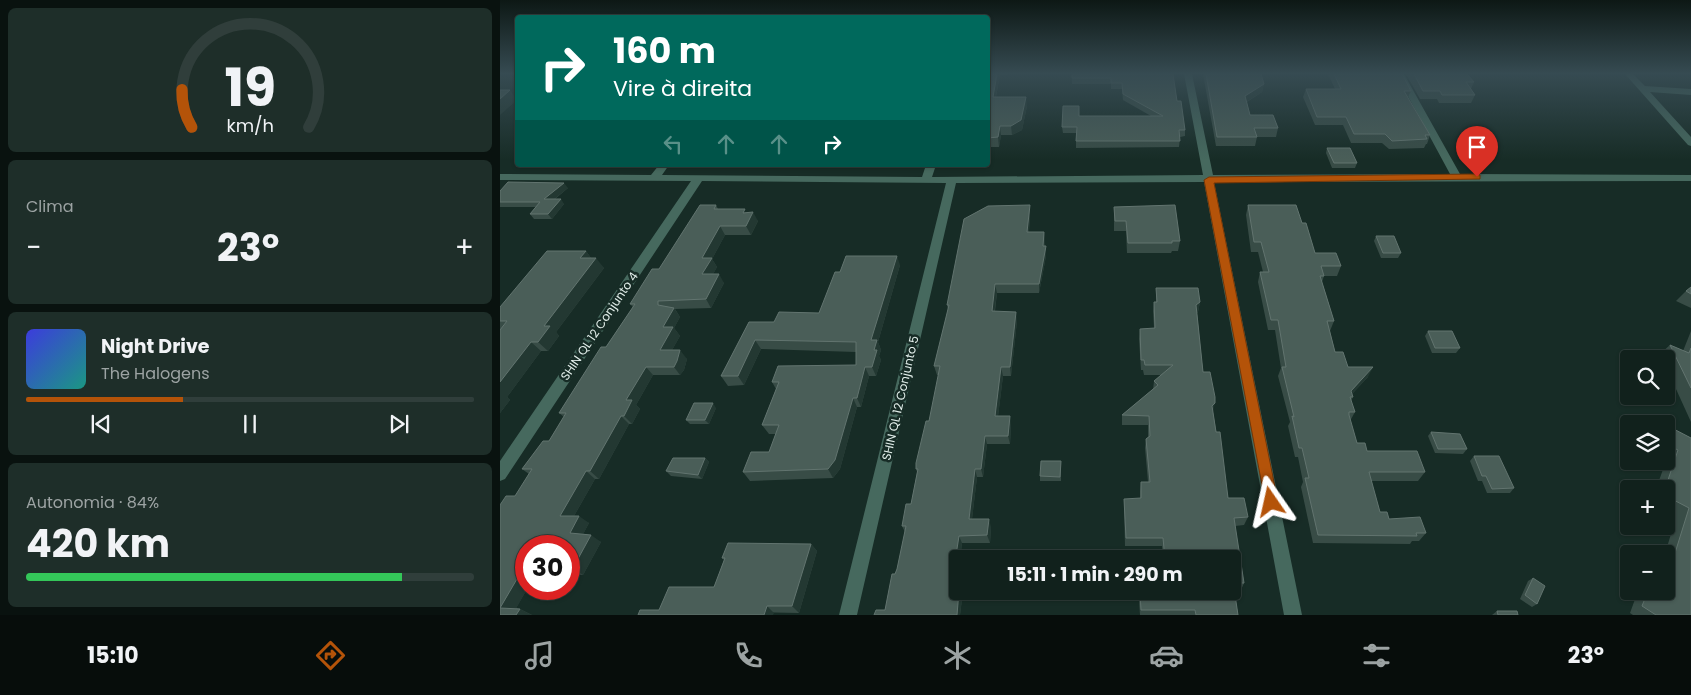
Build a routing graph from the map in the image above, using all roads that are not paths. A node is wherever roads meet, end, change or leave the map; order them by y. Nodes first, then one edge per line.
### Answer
1 (1194, 103) edge
2 (1416, 103) edge
3 (1655, 103) edge
4 (1691, 143) edge
5 (662, 167) edge
6 (930, 167) edge
7 (500, 177) edge
8 (655, 177) junction
9 (1457, 177) junction
10 (698, 178) junction
11 (1691, 178) edge
12 (926, 180) junction
13 (952, 180) junction
14 (1209, 180) junction
15 (500, 474) edge
16 (848, 615) edge
17 (1293, 615) edge

1 - 14 street
2 - 9 street
3 - 4 street
5 - 8 street
6 - 12 street
7 - 8 street
8 - 10 street
9 - 11 street
9 - 14 street
10 - 12 street
10 - 15 street, SHIN QL 12 Conjunto 4
12 - 13 street
13 - 14 street
13 - 16 street, SHIN QL 12 Conjunto 5
14 - 17 street

